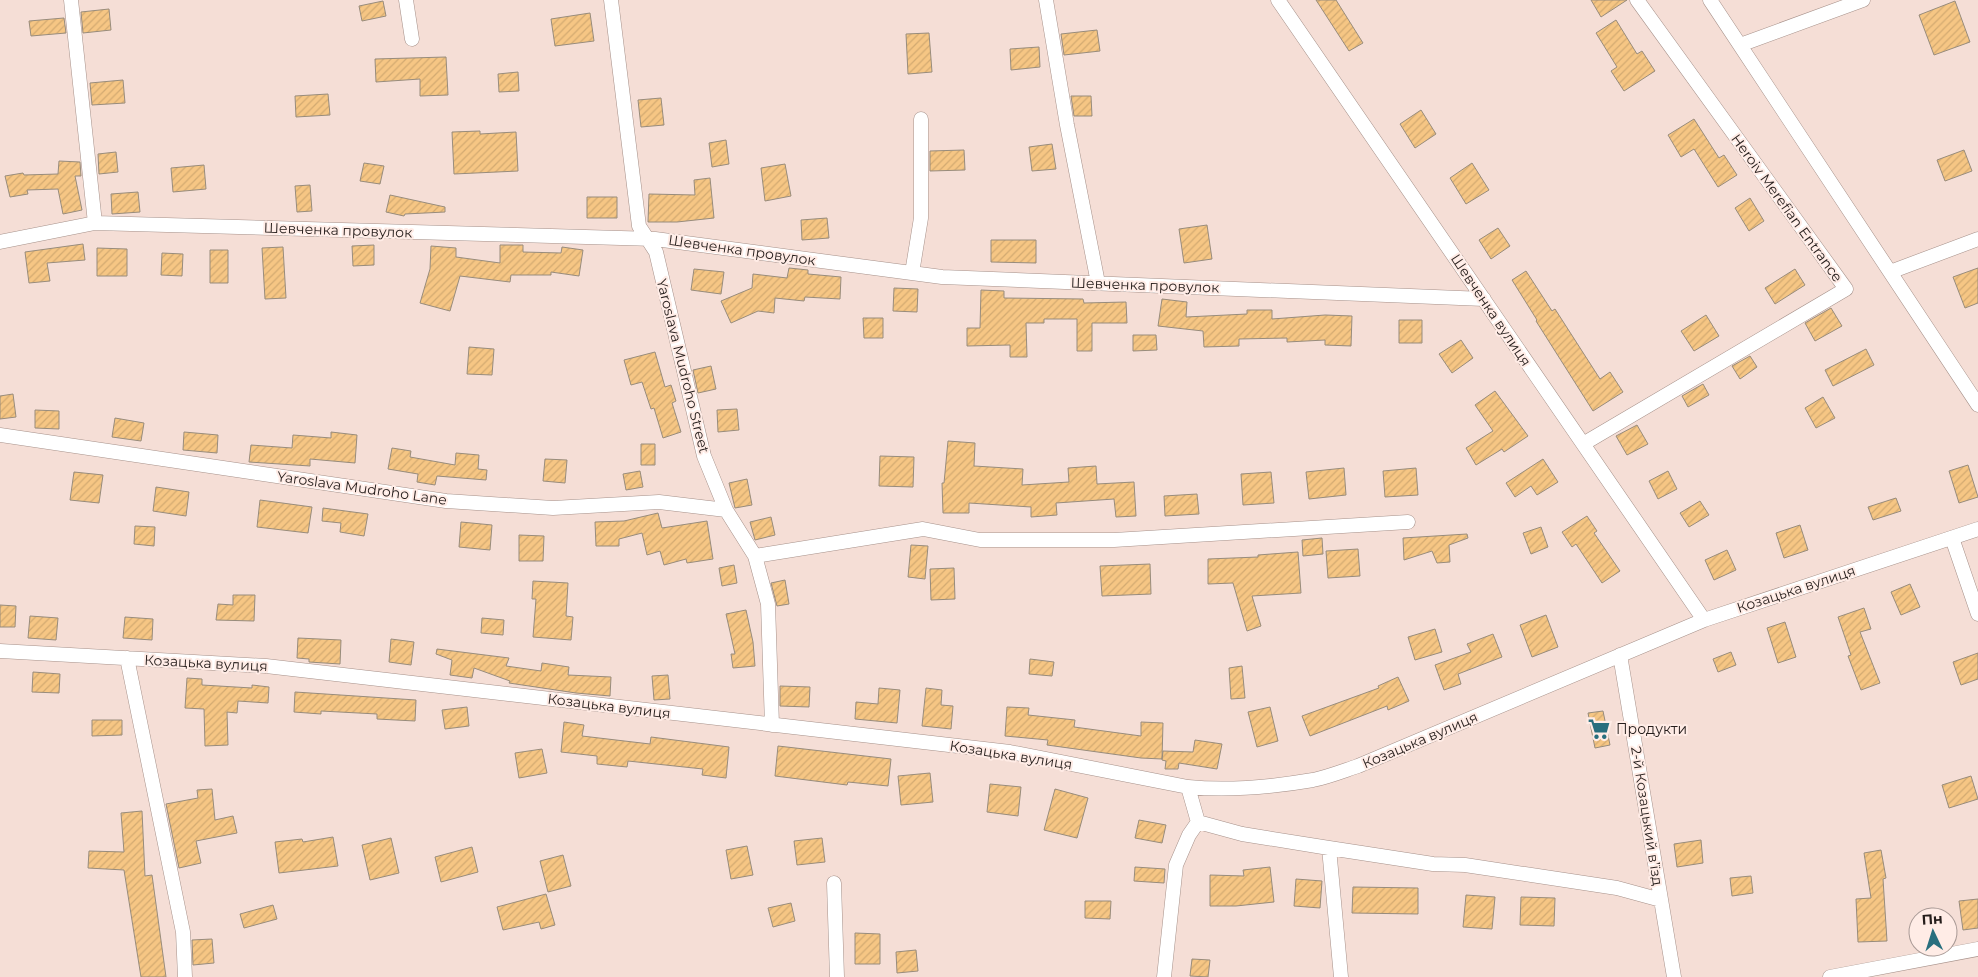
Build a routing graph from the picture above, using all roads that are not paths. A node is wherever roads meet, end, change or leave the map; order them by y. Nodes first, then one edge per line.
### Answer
1 (71, 0) edge
2 (406, 0) edge
3 (611, 0) edge
4 (1046, 0) edge
5 (1278, 0) edge
6 (1637, 0) edge
7 (1710, 0) edge
8 (1863, 0) edge
9 (412, 39) dead end
10 (1740, 45) junction
11 (921, 119) dead end
12 (95, 223) junction
13 (647, 239) junction
14 (1978, 239) edge
15 (0, 242) edge
16 (1890, 272) junction
17 (912, 273) junction
18 (1098, 284) junction
19 (1484, 300) junction
20 (1978, 405) edge
21 (0, 435) edge
22 (1583, 444) junction
23 (726, 510) junction
24 (1408, 522) dead end
25 (1978, 529) edge
26 (1952, 538) junction
27 (754, 556) junction
28 (1978, 614) edge
29 (1704, 620) junction
30 (0, 651) edge
31 (1620, 655) junction
32 (127, 658) junction
33 (772, 725) junction
34 (1188, 786) junction
35 (1198, 822) junction
36 (1329, 848) junction
37 (834, 883) dead end
38 (1661, 900) junction
39 (1978, 950) edge
40 (185, 977) edge
41 (836, 977) edge
42 (1164, 977) edge
43 (1341, 977) edge
44 (1674, 977) edge
45 (1830, 977) edge

1 - 12 street
2 - 9 street
3 - 13 street, Yaroslava Mudroho Street
4 - 18 street
5 - 19 street, Шевченка вулиця
6 - 22 street, Heroiv Merefian Entrance
7 - 10 street
8 - 10 street
10 - 16 street
11 - 17 street
12 - 13 street, Шевченка провулок
12 - 15 street, Шевченка провулок
13 - 17 street, Шевченка провулок
13 - 23 street, Yaroslava Mudroho Street
14 - 16 street
16 - 20 street
17 - 18 street, Шевченка провулок
18 - 19 street, Шевченка провулок
19 - 22 street, Шевченка вулиця
21 - 23 street, Yaroslava Mudroho Lane
22 - 29 street, Шевченка вулиця
23 - 27 street, Yaroslava Mudroho Street
24 - 27 street
25 - 26 street, Козацька вулиця
26 - 28 street
26 - 29 street, Козацька вулиця
27 - 33 street, Yaroslava Mudroho Street
29 - 31 street, Козацька вулиця
30 - 32 street, Козацька вулиця
31 - 34 street, Козацька вулиця
31 - 38 street, 2-й Козацький в’їзд
32 - 33 street, Козацька вулиця
32 - 40 street
33 - 34 street, Козацька вулиця
34 - 35 street
35 - 36 street
35 - 42 street
36 - 38 street
36 - 43 street
37 - 41 street
38 - 44 street, 2-й Козацький в’їзд
39 - 45 street

